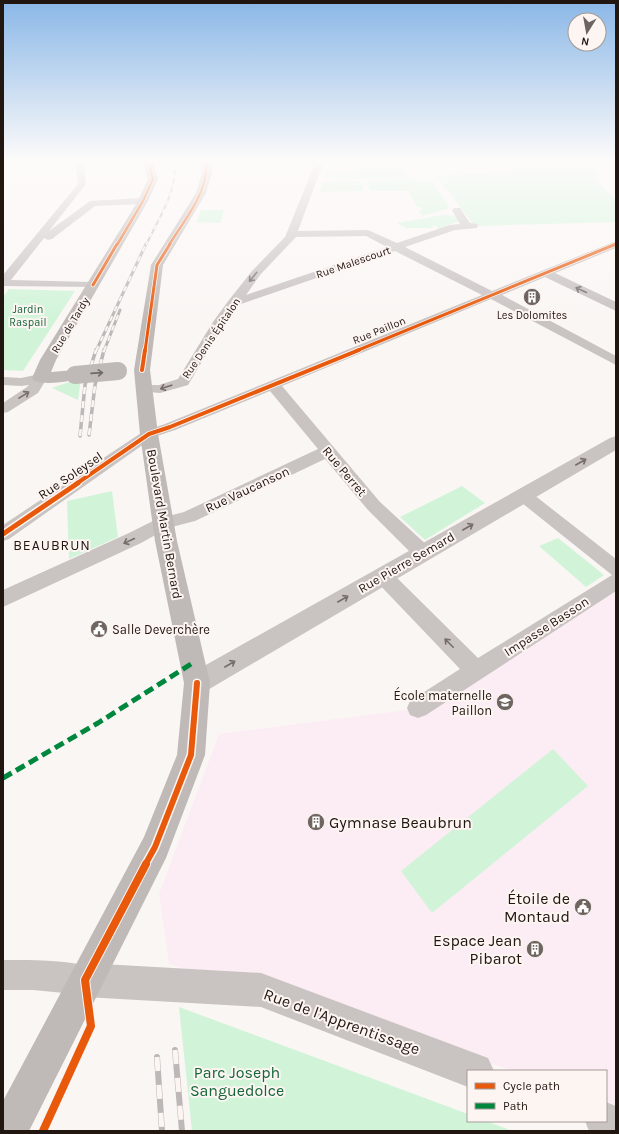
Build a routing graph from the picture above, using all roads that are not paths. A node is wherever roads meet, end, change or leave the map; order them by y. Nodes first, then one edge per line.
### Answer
1 (58, 214) edge
2 (78, 214) edge
3 (135, 214) edge
4 (188, 214) edge
5 (299, 214) edge
6 (460, 214) edge
7 (291, 234) junction
8 (616, 244) edge
9 (397, 247) junction
10 (20, 261) junction
11 (545, 273) junction
12 (3, 282) edge
13 (93, 285) junction
14 (492, 295) junction
15 (233, 303) junction
16 (616, 307) edge
17 (616, 362) edge
18 (40, 378) junction
19 (143, 379) junction
20 (3, 381) edge
21 (272, 384) junction
22 (3, 409) edge
23 (149, 434) junction
24 (616, 442) edge
25 (328, 451) junction
26 (523, 495) junction
27 (164, 523) junction
28 (3, 534) edge
29 (423, 553) junction
30 (616, 569) edge
31 (383, 576) junction
32 (616, 581) edge
33 (3, 599) edge
34 (476, 671) junction
35 (197, 683) junction
36 (418, 708) dead end
37 (3, 975) edge
38 (85, 980) junction
39 (472, 1070) edge
40 (606, 1122) edge
41 (616, 1126) edge
42 (8, 1131) edge

1 - 10 street
2 - 10 street
3 - 13 main road, Rue de Tardy
4 - 19 main road, Boulevard Martin Bernard
5 - 7 street, Rue Denis Épitalon
6 - 9 street, Rue Malescourt
7 - 9 street
7 -> 15 street, Rue Denis Épitalon
8 - 11 street, Rue Paillon
9 - 14 street
9 - 15 street, Rue Malescourt
10 - 12 street
11 - 14 street, Rue Paillon
16 -> 11 street
12 - 13 street
13 - 18 main road, Rue de Tardy
14 - 17 street
14 - 21 street, Rue Paillon
15 -> 19 street, Rue Denis Épitalon
18 -> 19 main road, bridge
18 - 20 street
22 -> 18 street
19 - 23 main road, Boulevard Martin Bernard
21 - 23 street, Rue Paillon
21 - 25 street, Rue Perret
23 - 27 main road, Boulevard Martin Bernard
23 - 28 street, Rue Soleysel
26 -> 24 street, Rue Pierre Semard
25 - 27 street, Rue Vaucanson
25 - 29 street, Rue Perret
29 -> 26 street, Rue Pierre Semard
26 - 30 street
27 -> 33 street, Rue Vaucanson
27 - 35 main road, Boulevard Martin Bernard
29 - 31 street, Rue Pierre Semard
34 -> 31 street
35 -> 31 street, Rue Pierre Semard
32 - 34 street, Impasse Basson
34 - 36 street, Impasse Basson
35 - 38 main road, Boulevard Martin Bernard
37 - 38 street
38 - 39 street, Rue de l'Apprentissage
38 - 42 main road, Boulevard Martin Bernard
40 - 41 street

